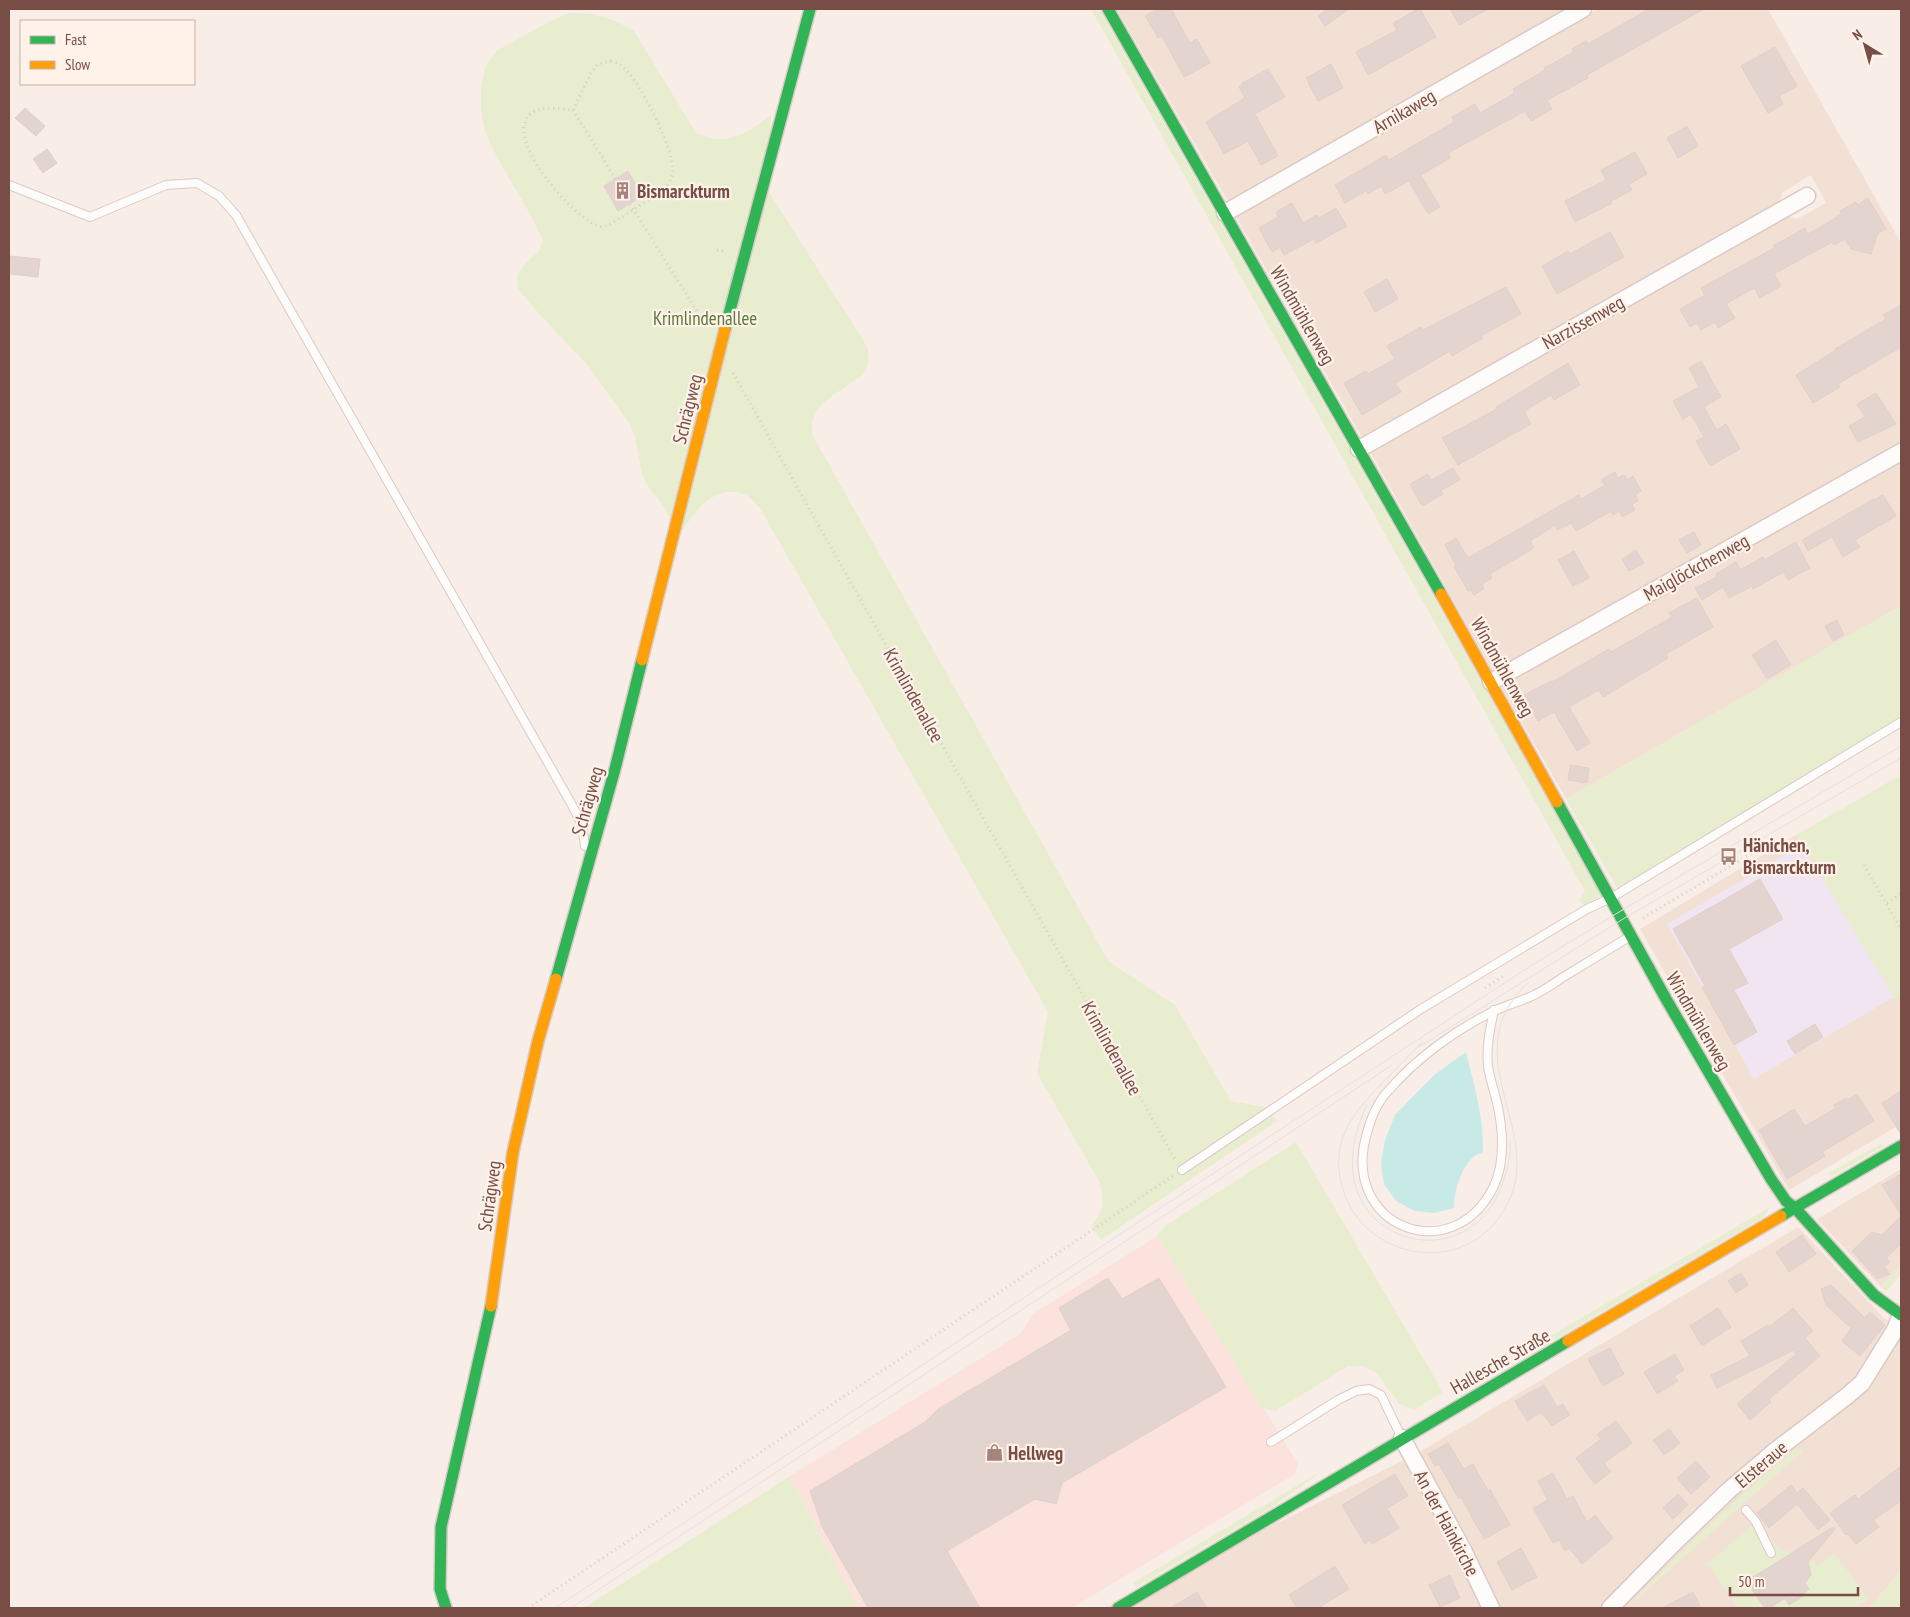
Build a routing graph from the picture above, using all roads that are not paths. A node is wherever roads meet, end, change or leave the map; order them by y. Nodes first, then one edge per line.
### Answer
1 (810, 9) edge
2 (1108, 9) edge
3 (1583, 9) edge
4 (9, 185) edge
5 (1807, 196) dead end
6 (1225, 213) junction
7 (1358, 449) junction
8 (1901, 452) edge
9 (1491, 682) junction
10 (1901, 722) edge
11 (588, 863) junction
12 (1611, 898) junction
13 (1630, 931) junction
14 (1494, 1010) junction
15 (1901, 1146) edge
16 (1182, 1170) road end
17 (1796, 1209) junction
18 (1901, 1315) edge
19 (1402, 1438) junction
20 (1271, 1442) dead end
21 (1746, 1510) dead end
22 (1771, 1553) dead end
23 (446, 1608) edge
24 (1118, 1608) edge
25 (1491, 1608) edge
26 (1610, 1608) edge

1 - 11 street, Schrägweg
2 - 6 street, Windmühlenweg
3 - 6 street, Arnikaweg
4 - 11 lane
5 - 7 street, Narzissenweg
6 - 7 street, Windmühlenweg
7 - 9 street, Windmühlenweg
8 - 9 street, Maiglöckchenweg
9 - 12 street, Windmühlenweg
10 - 12 lane
11 - 23 street, Schrägweg
12 - 13 street, Windmühlenweg
12 - 16 lane
13 - 14 lane
13 - 17 street, Windmühlenweg
14 - 14 lane
15 - 17 street, Hallesche Straße
17 - 18 street, Windmühlenweg
17 - 19 street, Hallesche Straße
18 - 26 street, Elsteraue
19 - 20 lane
19 - 24 street, Hallesche Straße
19 - 25 street, An der Hainkirche
21 - 22 lane

